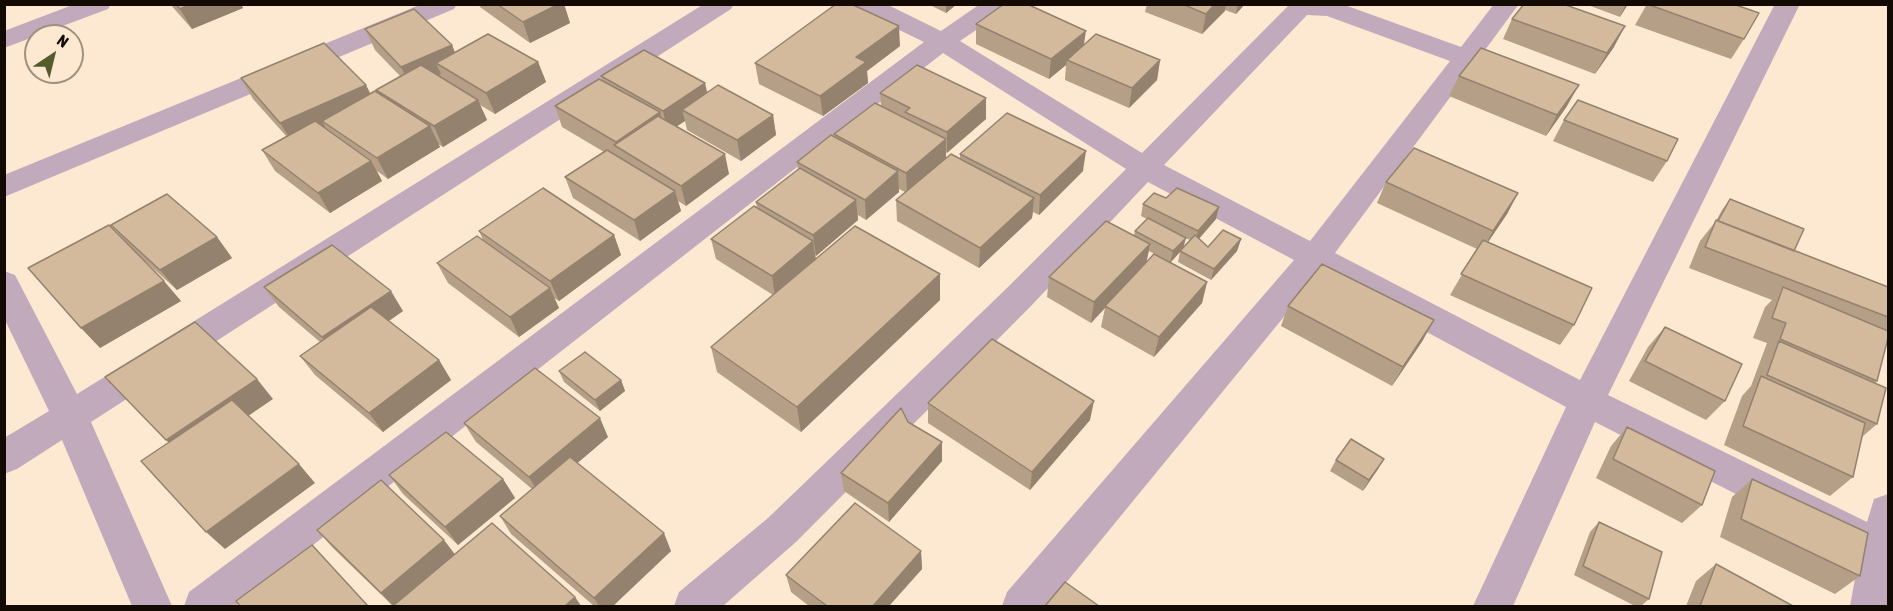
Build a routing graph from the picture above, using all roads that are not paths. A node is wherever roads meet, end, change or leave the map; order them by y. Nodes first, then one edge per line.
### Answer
1 (99, 4) edge
2 (445, 4) edge
3 (722, 4) edge
4 (865, 4) edge
5 (998, 4) edge
6 (1507, 4) edge
7 (1788, 4) edge
8 (4, 40) edge
9 (942, 41) junction
10 (1466, 58) junction
11 (1146, 168) junction
12 (4, 187) edge
13 (1314, 258) junction
14 (4, 283) edge
15 (1587, 401) junction
16 (70, 416) junction
17 (4, 458) edge
18 (1888, 511) edge
19 (1885, 550) edge
20 (152, 606) edge
21 (204, 606) edge
22 (694, 606) edge
23 (1022, 606) edge
24 (1493, 606) edge
25 (1870, 606) edge

1 - 8 street
2 - 12 street
3 - 16 street
4 - 9 street
5 - 9 street
6 - 10 street
7 - 15 street
9 - 11 street
9 - 21 street
10 - 11 street
10 - 13 street
11 - 13 street
11 - 22 street
13 - 15 street
13 - 23 street
14 - 16 street
15 - 19 street
15 - 24 street
16 - 17 street
16 - 20 street
18 - 19 street
19 - 25 street

